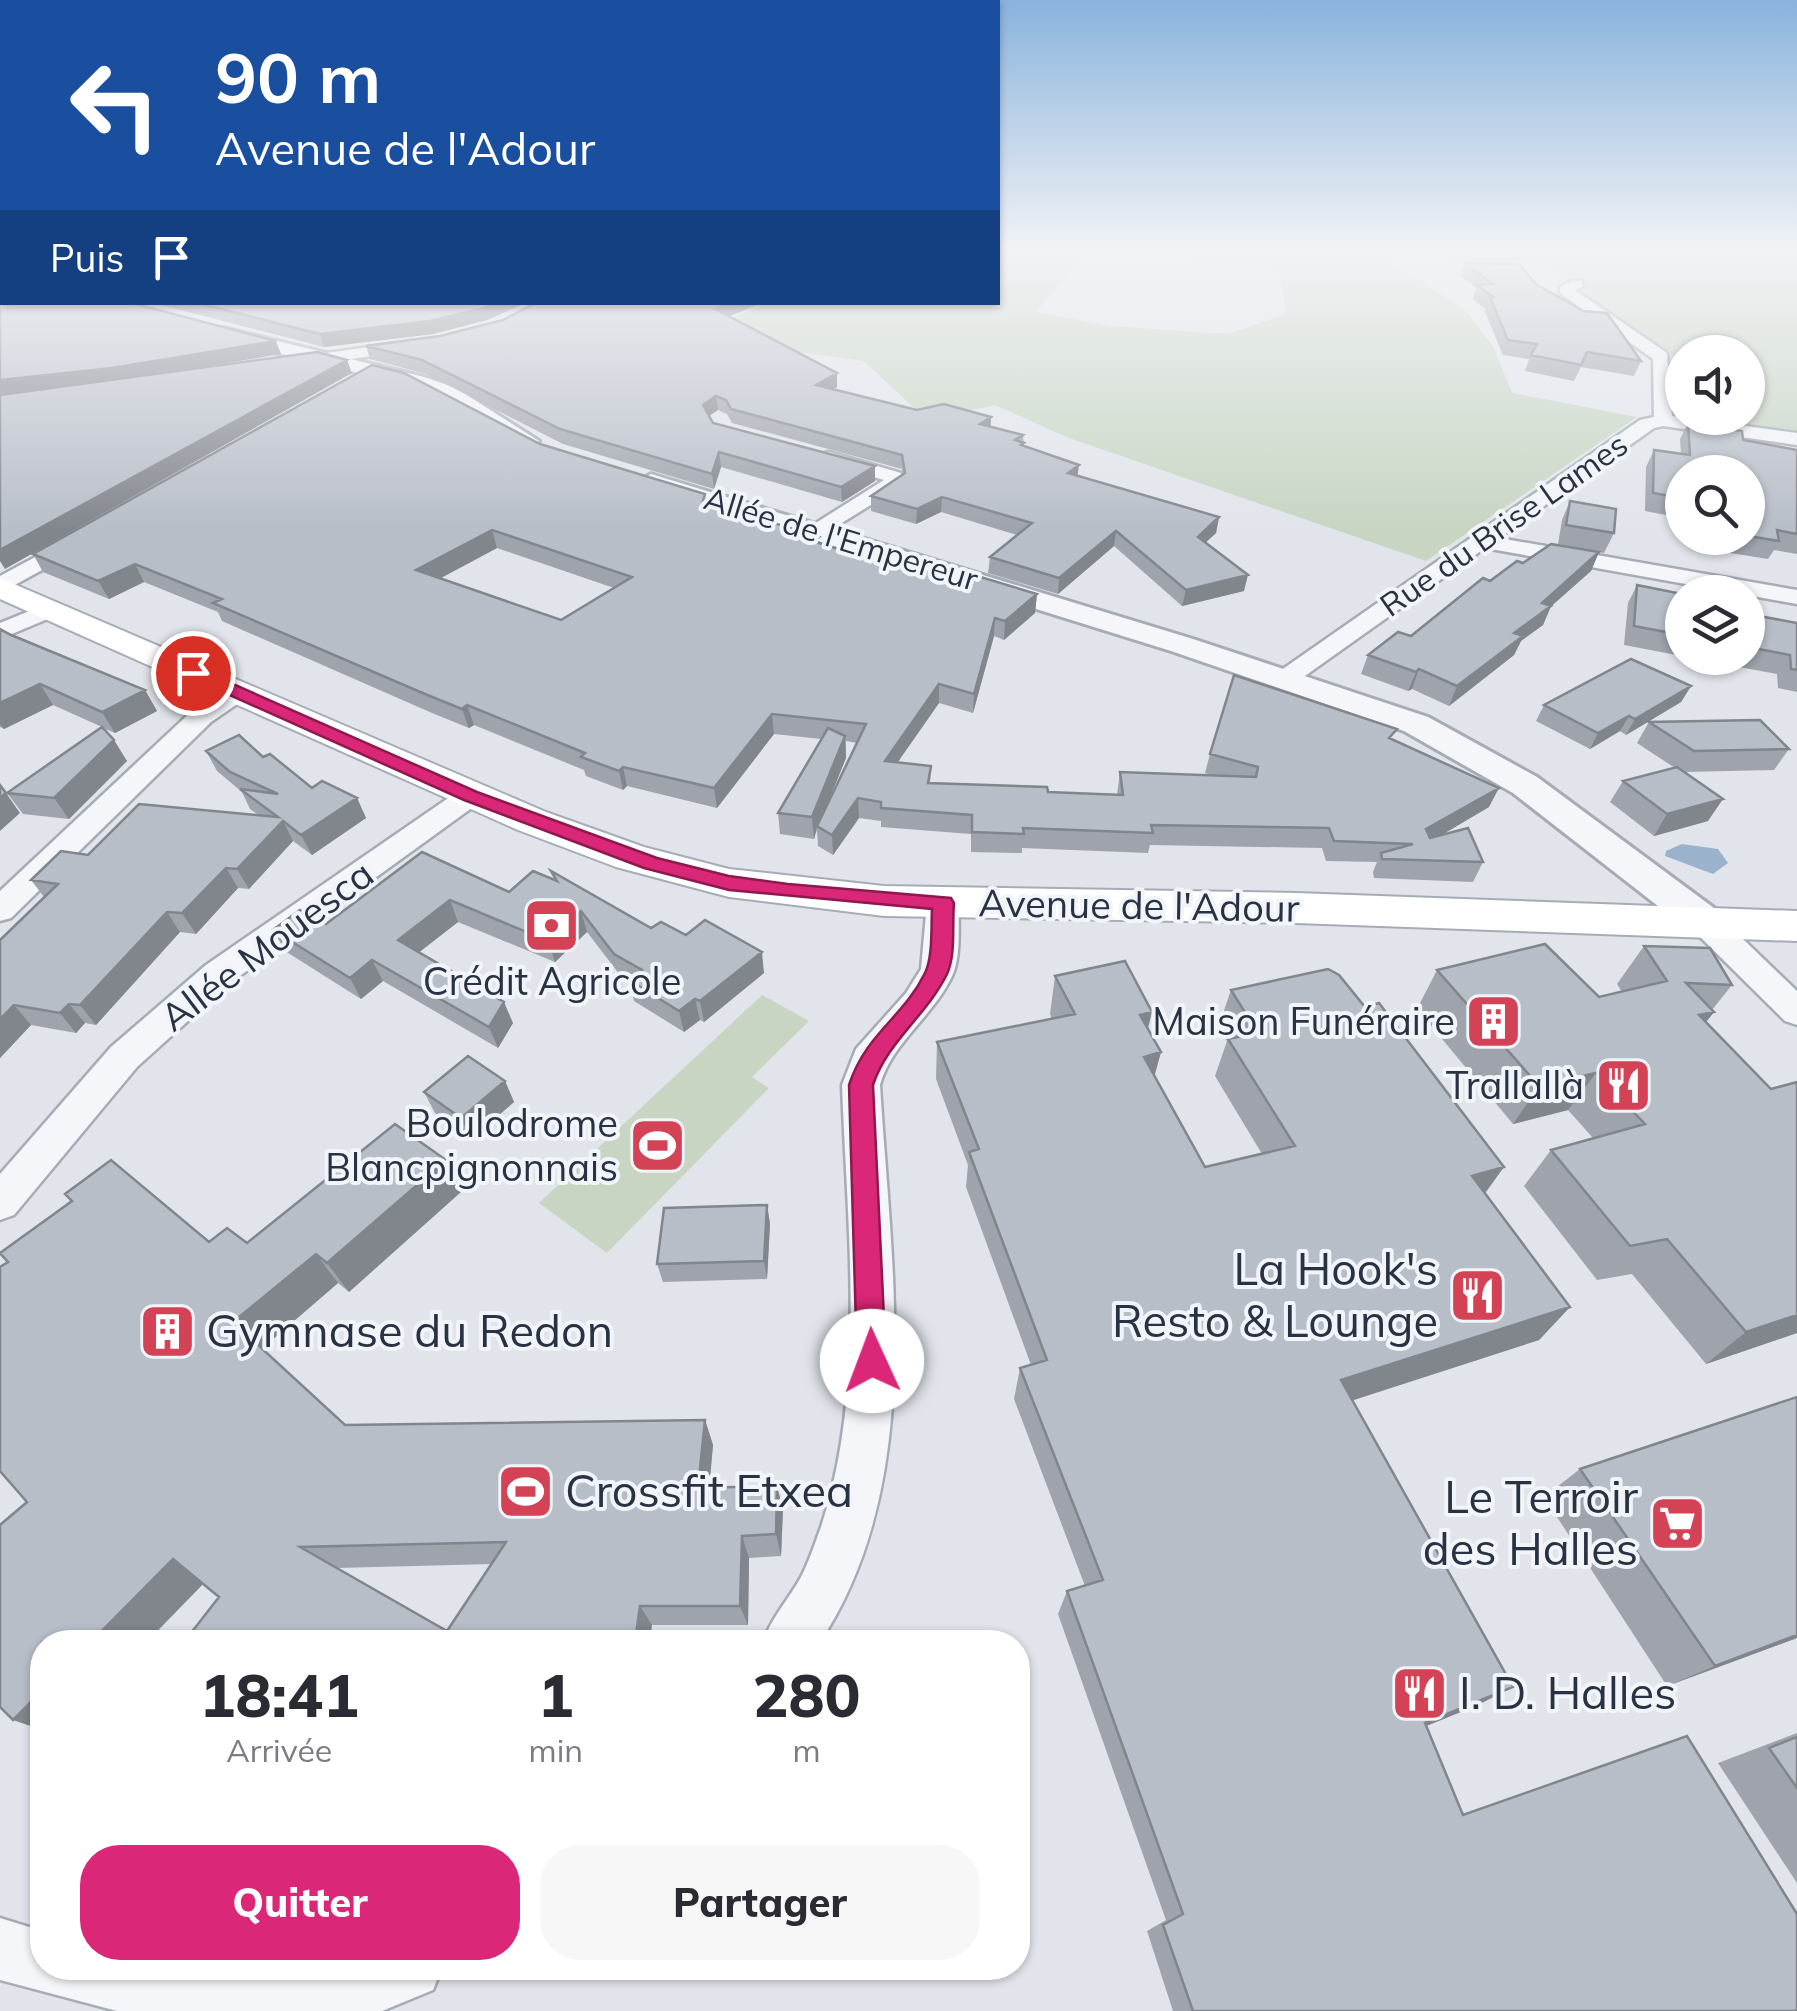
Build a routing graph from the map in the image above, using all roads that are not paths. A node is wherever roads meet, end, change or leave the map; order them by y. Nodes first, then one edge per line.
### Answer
1 (260, 343) edge
2 (428, 343) edge
3 (1640, 343) edge
4 (318, 357) junction
5 (270, 366) edge
6 (378, 370) junction
7 (355, 383) edge
8 (1663, 420) junction
9 (1797, 439) edge
10 (554, 452) edge
11 (812, 453) edge
12 (636, 476) edge
13 (96, 531) edge
14 (819, 531) junction
15 (1480, 541) junction
16 (0, 586) edge
17 (1797, 597) edge
18 (48, 610) junction
19 (0, 632) edge
20 (1286, 678) junction
21 (236, 692) junction
22 (470, 796) junction
23 (943, 903) junction
24 (0, 910) edge
25 (1704, 921) junction
26 (1797, 926) edge
27 (1797, 1012) edge
28 (0, 1204) edge
29 (796, 1630) edge
30 (0, 1950) edge
31 (30, 1959) edge
32 (118, 1980) edge
33 (382, 1980) edge

1 - 4 street
2 - 4 street
3 - 8 street
4 - 5 street
4 - 6 street
6 - 7 street
6 - 10 street
8 - 9 street, Rue du Brise Lames
8 - 15 street, Rue du Brise Lames
11 - 14 street
12 - 14 street, Allée de l'Empereur
13 - 16 street
14 - 20 street, Allée de l'Empereur
15 - 17 street
15 - 20 street, Rue du Brise Lames
16 - 18 main road, Avenue de l'Adour
18 - 19 street
18 - 21 main road, Avenue de l'Adour
20 - 25 street, Allée de l'Empereur
21 - 22 main road, Avenue de l'Adour
21 - 24 street
22 - 23 main road, Avenue de l'Adour
22 - 28 street, Allée Mouesca
23 - 25 main road, Avenue de l'Adour
23 - 29 street
25 - 26 main road, Avenue de l'Adour
25 - 27 street
30 - 31 street
32 - 33 street

